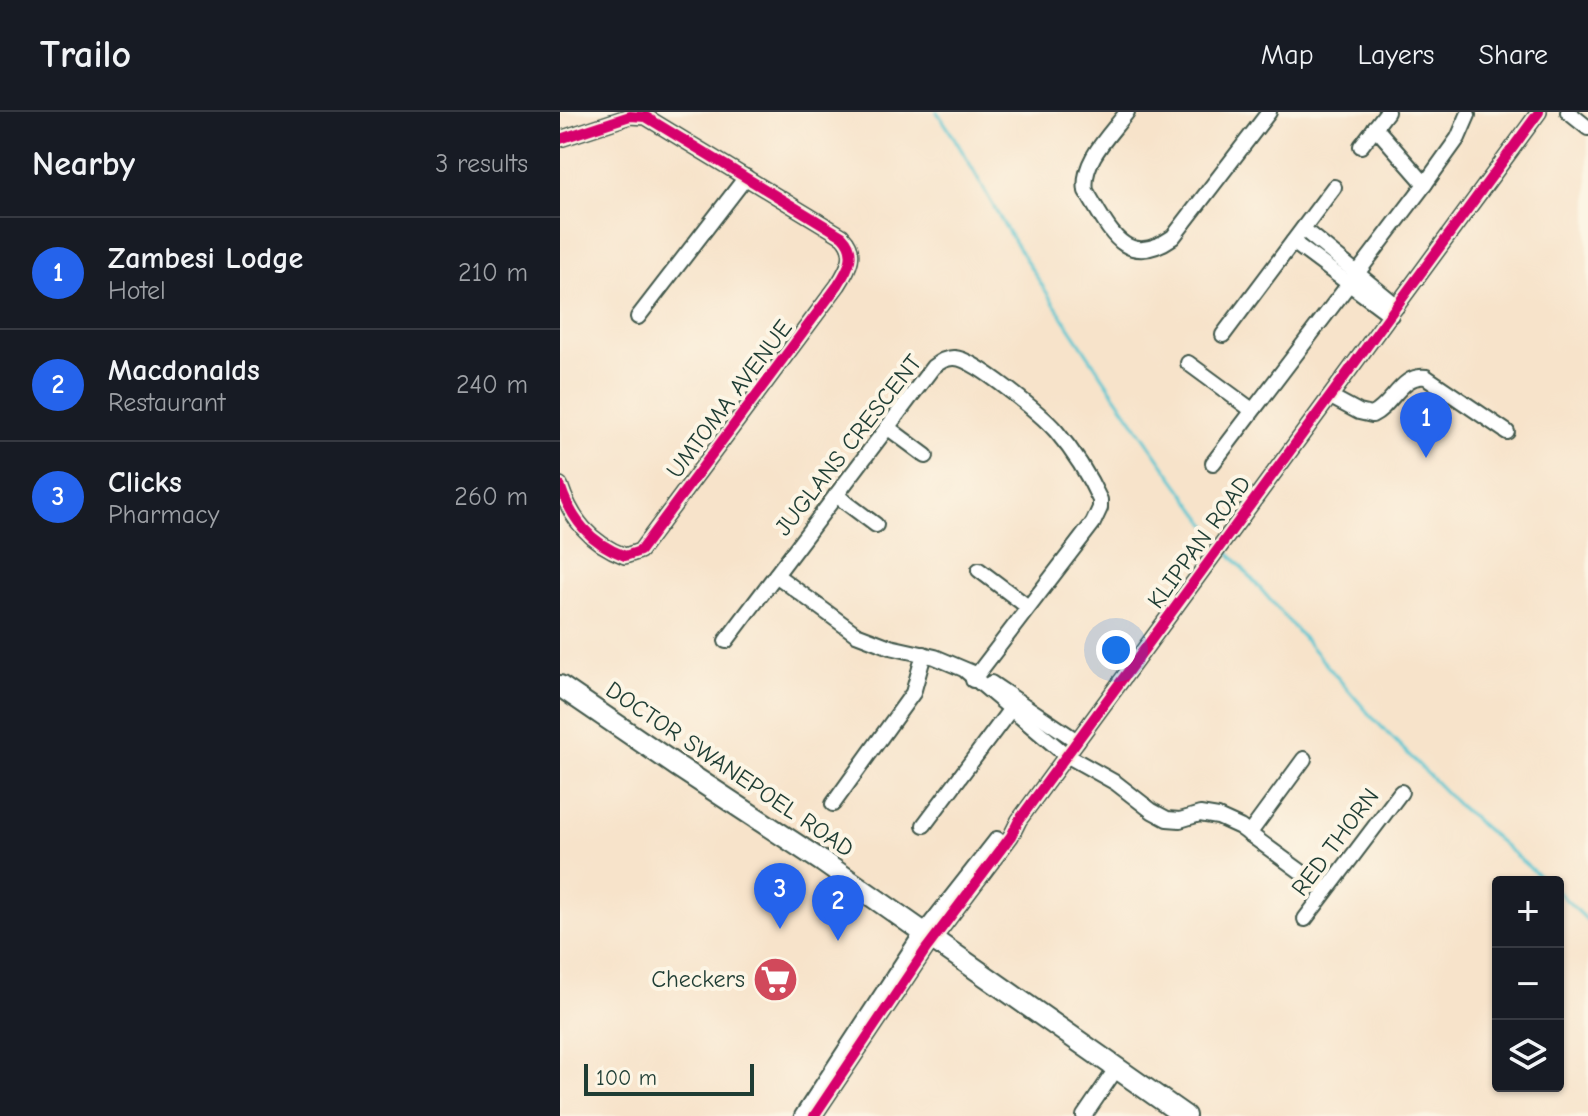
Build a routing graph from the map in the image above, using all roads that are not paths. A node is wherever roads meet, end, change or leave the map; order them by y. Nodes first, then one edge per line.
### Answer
1 (1127, 112) edge
2 (1269, 112) edge
3 (1387, 112) edge
4 (1539, 112) edge
5 (1568, 112) edge
6 (1468, 115) dead end
7 (1375, 127) junction
8 (1588, 128) edge
9 (560, 139) edge
10 (1361, 146) dead end
11 (746, 177) junction
12 (1425, 184) junction
13 (1334, 187) dead end
14 (1303, 229) junction
15 (1293, 242) junction
16 (1354, 279) junction
17 (1394, 310) junction
18 (638, 317) dead end
19 (1223, 335) dead end
20 (1188, 363) dead end
21 (1331, 397) junction
22 (1252, 410) junction
23 (887, 427) junction
24 (1507, 432) dead end
25 (926, 456) dead end
26 (1213, 463) dead end
27 (560, 485) edge
28 (836, 495) junction
29 (876, 525) dead end
30 (979, 570) dead end
31 (776, 575) junction
32 (1028, 607) junction
33 (726, 641) dead end
34 (924, 654) junction
35 (972, 675) junction
36 (560, 688) edge
37 (1010, 710) junction
38 (1077, 741) junction
39 (1066, 755) junction
40 (1304, 759) dead end
41 (1401, 792) dead end
42 (833, 804) dead end
43 (924, 825) dead end
44 (1249, 834) junction
45 (1326, 890) junction
46 (1305, 919) dead end
47 (925, 941) junction
48 (1114, 1072) junction
49 (802, 1116) edge
50 (814, 1116) edge
51 (1084, 1116) edge
52 (1172, 1116) edge
53 (1185, 1116) edge

1 - 2 street
3 - 7 street
4 - 17 street, KLIPPAN ROAD
5 - 8 street
6 - 12 street
7 - 10 street
7 - 12 street
9 - 11 street
11 - 18 street
11 - 27 street, UMTOMA AVENUE
12 - 16 street
13 - 14 street
14 - 15 street
14 - 16 street
15 - 16 street
15 - 19 street
16 - 17 street
16 - 22 street
17 - 21 street, KLIPPAN ROAD
20 - 22 street
21 - 24 street
21 - 38 street, KLIPPAN ROAD
22 - 26 street
23 - 25 street
23 - 28 street, JUGLANS CRESCENT
23 - 32 street, JUGLANS CRESCENT
28 - 29 street
28 - 31 street, JUGLANS CRESCENT
30 - 32 street
31 - 33 street, JUGLANS CRESCENT
31 - 34 street
32 - 35 street, JUGLANS CRESCENT
34 - 35 street
34 - 42 street
35 - 37 street
35 - 38 street
36 - 47 main road, DOCTOR SWANEPOEL ROAD
37 - 39 street
37 - 43 street
38 - 39 street, KLIPPAN ROAD
39 - 44 street
39 - 47 street, KLIPPAN ROAD
40 - 44 street
41 - 45 street, RED THORN
44 - 45 street
45 - 46 street, RED THORN
47 - 48 main road, DOCTOR SWANEPOEL ROAD
47 - 49 street, KLIPPAN ROAD
47 - 50 street, KLIPPAN ROAD
48 - 51 street
48 - 52 main road, DOCTOR SWANEPOEL ROAD
48 - 53 main road, DOCTOR SWANEPOEL ROAD

